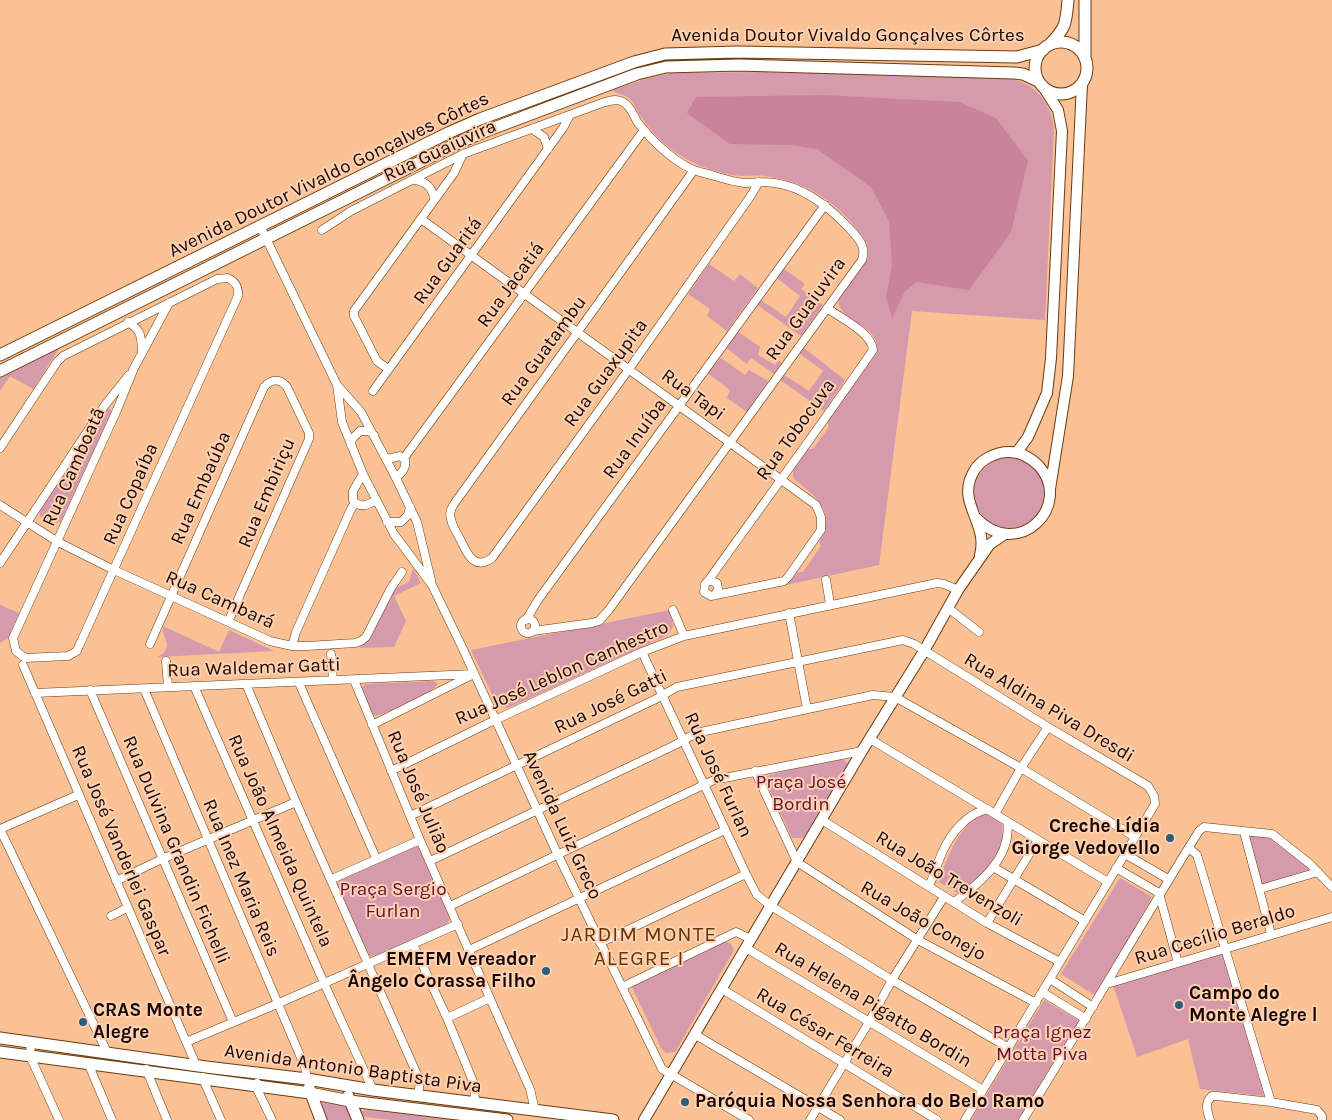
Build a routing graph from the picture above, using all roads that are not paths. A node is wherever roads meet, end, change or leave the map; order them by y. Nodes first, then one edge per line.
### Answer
1 (1068, 0) edge
2 (1085, 0) edge
3 (1046, 47) junction
4 (1085, 59) junction
5 (1082, 84) junction
6 (1041, 85) junction
7 (570, 115) junction
8 (532, 129) junction
9 (644, 130) junction
10 (548, 150) junction
11 (463, 154) junction
12 (694, 170) junction
13 (415, 180) junction
14 (759, 182) junction
15 (434, 200) junction
16 (825, 205) junction
17 (421, 219) junction
18 (260, 226) junction
19 (322, 230) dead end
20 (266, 238) junction
21 (472, 256) junction
22 (524, 295) junction
23 (169, 303) junction
24 (827, 308) junction
25 (128, 322) junction
26 (578, 332) junction
27 (142, 352) junction
28 (0, 356) edge
29 (134, 368) junction
30 (388, 368) junction
31 (629, 369) junction
32 (0, 371) edge
33 (278, 381) joint
34 (337, 385) junction
35 (373, 390) dead end
36 (105, 405) junction
37 (680, 405) junction
38 (117, 410) junction
39 (374, 434) junction
40 (730, 443) junction
41 (351, 445) junction
42 (0, 448) edge
43 (1016, 452) junction
44 (404, 458) junction
45 (387, 459) junction
46 (363, 474) junction
47 (396, 478) junction
48 (781, 479) junction
49 (1050, 489) junction
50 (376, 500) junction
51 (355, 503) junction
52 (0, 505) edge
53 (410, 506) junction
54 (975, 517) junction
55 (27, 522) junction
56 (387, 522) junction
57 (1004, 534) junction
58 (58, 542) junction
59 (468, 556) joint
60 (979, 560) junction
61 (0, 562) edge
62 (114, 570) junction
63 (402, 572) dead end
64 (826, 580) dead end
65 (432, 585) junction
66 (958, 590) junction
67 (715, 594) joint
68 (171, 595) junction
69 (830, 604) junction
70 (948, 608) junction
71 (673, 610) dead end
72 (789, 613) junction
73 (228, 622) junction
74 (533, 631) joint
75 (978, 632) dead end
76 (684, 636) junction
77 (150, 644) dead end
78 (14, 646) joint
79 (292, 646) junction
80 (924, 651) junction
81 (642, 652) junction
82 (332, 654) dead end
83 (166, 661) dead end
84 (798, 662) junction
85 (23, 665) dead end
86 (474, 674) junction
87 (438, 676) junction
88 (332, 680) junction
89 (354, 680) junction
90 (299, 683) junction
91 (246, 684) junction
92 (194, 686) junction
93 (168, 687) junction
94 (144, 689) junction
95 (90, 690) junction
96 (435, 693) junction
97 (35, 694) junction
98 (664, 694) junction
99 (895, 697) junction
100 (807, 710) junction
101 (495, 720) junction
102 (372, 725) junction
103 (1048, 727) junction
104 (870, 738) junction
105 (685, 740) junction
106 (862, 751) junction
107 (516, 765) junction
108 (1021, 768) junction
109 (391, 771) junction
110 (755, 771) junction
111 (704, 784) junction
112 (78, 795) junction
113 (296, 802) junction
114 (537, 809) junction
115 (988, 809) junction
116 (995, 814) junction
117 (410, 816) junction
118 (253, 820) junction
119 (822, 820) junction
120 (1007, 821) junction
121 (0, 829) edge
122 (725, 830) junction
123 (1244, 832) junction
124 (1135, 837) junction
125 (207, 840) junction
126 (420, 840) junction
127 (1038, 840) junction
128 (1189, 848) junction
129 (557, 853) junction
130 (1125, 854) junction
131 (376, 858) junction
132 (162, 859) junction
133 (430, 861) junction
134 (797, 862) junction
135 (993, 867) junction
136 (1116, 868) junction
137 (1318, 872) junction
138 (746, 874) junction
139 (332, 879) junction
140 (1168, 879) junction
141 (1014, 880) junction
142 (116, 882) junction
143 (1108, 882) junction
144 (929, 886) junction
145 (1332, 887) edge
146 (1260, 889) junction
147 (1159, 893) junction
148 (944, 897) junction
149 (578, 898) junction
150 (954, 902) junction
151 (450, 906) junction
152 (771, 906) junction
153 (127, 908) junction
154 (111, 916) dead end
155 (1332, 917) edge
156 (1085, 921) junction
157 (987, 923) junction
158 (458, 924) junction
159 (1271, 934) junction
160 (918, 940) junction
161 (600, 942) junction
162 (412, 944) junction
163 (749, 944) junction
164 (1225, 949) junction
165 (469, 950) junction
166 (1060, 962) junction
167 (1178, 963) junction
168 (368, 964) junction
169 (1050, 979) junction
170 (892, 980) junction
171 (324, 983) junction
172 (1107, 984) junction
173 (622, 987) junction
174 (722, 989) junction
175 (1042, 992) junction
176 (490, 998) junction
177 (1036, 1003) junction
178 (278, 1004) junction
179 (1093, 1007) junction
180 (447, 1018) junction
181 (1086, 1019) junction
182 (233, 1022) junction
183 (870, 1022) junction
184 (694, 1034) junction
185 (0, 1038) edge
186 (31, 1042) junction
187 (188, 1046) junction
188 (1009, 1048) junction
189 (0, 1052) edge
190 (107, 1052) junction
191 (30, 1056) junction
192 (146, 1058) junction
193 (88, 1063) junction
194 (175, 1063) junction
195 (844, 1063) junction
196 (197, 1066) junction
197 (146, 1072) junction
198 (670, 1073) junction
199 (257, 1074) junction
200 (203, 1079) junction
201 (307, 1079) junction
202 (344, 1085) junction
203 (256, 1086) junction
204 (373, 1090) junction
205 (982, 1090) junction
206 (310, 1093) junction
207 (418, 1096) junction
208 (350, 1101) junction
209 (1271, 1102) junction
210 (475, 1103) junction
211 (817, 1107) junction
212 (535, 1110) junction
213 (582, 1118) edge
214 (59, 1120) edge
215 (112, 1120) edge
216 (167, 1120) edge
217 (221, 1120) edge
218 (272, 1120) edge
219 (321, 1120) edge
220 (358, 1120) edge
221 (507, 1120) edge
222 (613, 1120) edge
223 (644, 1120) edge
224 (749, 1120) edge
225 (810, 1120) edge
226 (840, 1120) edge
227 (937, 1120) edge
228 (965, 1120) edge
229 (1024, 1120) edge
230 (1210, 1120) edge
231 (1322, 1120) edge

1 - 3 main road
2 - 4 main road
3 - 4 main road
3 - 6 main road
3 - 18 main road, Avenida Doutor Vivaldo Gonçalves Côrtes
4 - 5 main road
5 - 6 main road
5 - 49 street
6 - 20 main road, Avenida Doutor Vivaldo Gonçalves Côrtes
6 - 43 street
7 - 8 street, Rua Guaiuvira
7 - 9 street, Rua Guaiuvira
7 - 10 street, Rua Guaritá
8 - 10 street
8 - 11 street, Rua Guaiuvira
9 - 12 street, Rua Guaiuvira
9 - 22 street, Rua Jacatiá
10 - 21 street, Rua Guaritá
11 - 13 street, Rua Guaiuvira
11 - 15 street
12 - 14 street, Rua Guaiuvira
12 - 26 street, Rua Guatambu
13 - 15 street
13 - 19 street, Rua Guaiuvira
14 - 16 street, Rua Guaiuvira
14 - 31 street, Rua Guaxupita
15 - 17 street
16 - 24 street, Rua Guaiuvira
16 - 37 street, Rua Inuíba
17 - 21 street, Rua Tapi
17 - 30 street
18 - 20 street, Avenida Luiz Greco
18 - 28 main road, Avenida Doutor Vivaldo Gonçalves Côrtes
20 - 32 main road, Avenida Doutor Vivaldo Gonçalves Côrtes
20 - 34 street, Avenida Luiz Greco
21 - 22 street, Rua Tapi
21 - 30 street, Rua Guaritá
22 - 26 street, Rua Tapi
22 - 44 street, Rua Jacatiá
23 - 25 street
23 - 27 street, Rua Camboatã
23 - 62 street, Rua Copaíba
24 - 40 street, Rua Guaiuvira
24 - 48 street, Rua Tobocuva
25 - 27 street
25 - 42 street
26 - 31 street, Rua Tapi
26 - 59 street, Rua Guatambu
27 - 29 street, Rua Camboatã
29 - 36 street
29 - 38 street, Rua Camboatã
30 - 35 street, Rua Guaritá
31 - 37 street, Rua Tapi
31 - 59 street, Rua Guaxupita
33 - 68 street, Rua Embaúba
33 - 73 street, Rua Embiriçu
34 - 39 street, Avenida Luiz Greco
34 - 41 street, Avenida Luiz Greco
36 - 38 street
36 - 55 street
37 - 40 street, Rua Tapi
37 - 74 street, Rua Inuíba
38 - 58 street, Rua Camboatã
39 - 41 street
39 - 45 street, Avenida Luiz Greco
40 - 48 street, Rua Tapi
40 - 74 street, Rua Guaiuvira
41 - 46 street, Avenida Luiz Greco
43 - 49 street
43 - 54 street
44 - 45 street
44 - 47 street, Rua Jacatiá
45 - 47 street, Avenida Luiz Greco
46 - 50 street, Avenida Luiz Greco
46 - 51 street, Rua Cambará
47 - 53 street, Avenida Luiz Greco
48 - 67 street, Rua Tobocuva
48 - 67 street, Rua Tapi
49 - 57 street
50 - 51 street
50 - 56 street, Avenida Luiz Greco
51 - 79 street, Rua Cambará
52 - 55 street, Rua Cambará
53 - 56 street
53 - 65 street, Avenida Luiz Greco
54 - 57 street
54 - 60 street
55 - 58 street, Rua Cambará
55 - 61 street
56 - 65 street, Avenida Luiz Greco
57 - 60 street
58 - 62 street, Rua Cambará
58 - 78 street, Rua Camboatã
60 - 66 street
62 - 68 street, Rua Cambará
62 - 78 street, Rua Copaíba
63 - 79 street
64 - 69 street
65 - 86 street, Avenida Luiz Greco
66 - 69 street, Rua José Leblon Canhestro
66 - 70 street
68 - 73 street, Rua Cambará
68 - 77 street, Rua Embaúba
69 - 72 street, Rua José Leblon Canhestro
70 - 75 street
70 - 80 street
71 - 76 street
72 - 76 street, Rua José Leblon Canhestro
72 - 84 street
73 - 79 street, Rua Cambará
76 - 81 street, Rua José Leblon Canhestro
80 - 84 street, Rua José Gatti
80 - 99 street
80 - 103 street, Rua Aldina Piva Dresdi
81 - 98 street, Rua José Furlan
81 - 101 street, Rua José Leblon Canhestro
82 - 88 street
83 - 93 street
84 - 98 street, Rua José Gatti
84 - 100 street
85 - 97 street, Rua José Vanderlei Gaspar
86 - 87 street, Rua Waldemar Gatti
86 - 96 street
86 - 101 street, Avenida Luiz Greco
87 - 89 street, Rua Waldemar Gatti
87 - 96 street
88 - 89 street, Rua Waldemar Gatti
88 - 90 street, Rua Waldemar Gatti
89 - 102 street, Rua José Julião
90 - 91 street, Rua Waldemar Gatti
90 - 131 street
91 - 92 street, Rua Waldemar Gatti
91 - 113 street
92 - 93 street, Rua Waldemar Gatti
92 - 118 street, Rua João Almeida Quintela
93 - 94 street, Rua Waldemar Gatti
94 - 95 street, Rua Waldemar Gatti
94 - 125 street, Rua Inez Maria Reis
95 - 97 street, Rua Waldemar Gatti
95 - 132 street, Rua Dulvina Grandin Fichelli
96 - 102 street
97 - 112 street, Rua José Vanderlei Gaspar
98 - 105 street, Rua José Furlan
98 - 107 street, Rua José Gatti
99 - 100 street
99 - 104 street
99 - 108 street
100 - 105 street
101 - 107 street, Avenida Luiz Greco
101 - 109 street, Rua José Leblon Canhestro
102 - 109 street, Rua José Julião
103 - 108 street
103 - 124 street, Rua Aldina Piva Dresdi
104 - 106 street
104 - 115 street
105 - 111 street, Rua José Furlan
105 - 114 street
106 - 110 street
106 - 119 street
107 - 114 street, Avenida Luiz Greco
107 - 117 street, Rua José Gatti
108 - 116 street
108 - 124 street
109 - 117 street, Rua José Julião
110 - 111 street
110 - 134 street
111 - 122 street, Rua José Furlan
111 - 129 street
112 - 121 street
112 - 142 street, Rua José Vanderlei Gaspar
113 - 118 street
113 - 139 street
114 - 129 street, Avenida Luiz Greco
114 - 133 street
115 - 116 street
115 - 144 street
116 - 120 street
117 - 126 street, Rua José Julião
118 - 125 street
118 - 171 street, Rua João Almeida Quintela
119 - 134 street
119 - 144 street, Rua João Trevenzoli
120 - 127 street
120 - 135 street
121 - 190 street
122 - 138 street, Rua José Furlan
122 - 149 street
123 - 128 street
123 - 137 street
123 - 146 street
124 - 130 street
125 - 132 street
125 - 178 street, Rua Inez Maria Reis
126 - 131 street
126 - 133 street, Rua José Julião
127 - 141 street
127 - 143 street
128 - 140 street
128 - 164 street
129 - 149 street, Avenida Luiz Greco
129 - 151 street
130 - 136 street
130 - 140 street
131 - 139 street
132 - 142 street
132 - 182 street, Rua Dulvina Grandin Fichelli
133 - 151 street, Rua José Julião
134 - 152 street
134 - 160 street, Rua João Conejo
135 - 141 street
135 - 150 street
136 - 143 street
136 - 147 street
137 - 145 street
137 - 146 street
138 - 152 street, Rua José Furlan
138 - 161 street
139 - 168 street
140 - 147 street
141 - 156 street
141 - 157 street
142 - 153 street, Rua José Vanderlei Gaspar
143 - 156 street
144 - 148 street, Rua João Trevenzoli
146 - 159 street
147 - 167 street
147 - 172 street
148 - 150 street, Rua João Trevenzoli
148 - 160 street
149 - 161 street, Avenida Luiz Greco
149 - 165 street
150 - 157 street, Rua João Trevenzoli
151 - 158 street, Rua José Julião
152 - 163 street
152 - 170 street, Rua José Furlan
153 - 154 street
153 - 187 street, Rua José Vanderlei Gaspar
155 - 159 street, Rua Cecílio Beraldo
156 - 166 street
157 - 166 street, Rua João Trevenzoli
158 - 162 street
158 - 165 street, Rua José Julião
159 - 164 street, Rua Cecílio Beraldo
160 - 170 street
160 - 177 street, Rua João Conejo
161 - 173 street, Avenida Luiz Greco
162 - 168 street
162 - 180 street
163 - 173 street
163 - 174 street
163 - 183 street, Rua Helena Pigatto Bordin
164 - 167 street, Rua Cecílio Beraldo
164 - 209 street
165 - 176 street, Rua José Julião
166 - 169 street
167 - 172 street, Rua Cecílio Beraldo
168 - 171 street
168 - 207 street
169 - 175 street
169 - 179 street
170 - 183 street
170 - 188 street, Rua José Furlan
171 - 178 street
171 - 204 street, Rua João Almeida Quintela
172 - 179 street
173 - 198 street, Avenida Luiz Greco
174 - 184 street
174 - 195 street, Rua César Ferreira
175 - 177 street
175 - 181 street
176 - 180 street
176 - 212 street, Rua José Julião
177 - 188 street
178 - 182 street
178 - 201 street, Rua Inez Maria Reis
179 - 181 street
180 - 210 street
181 - 229 street
182 - 187 street
183 - 195 street
183 - 205 street, Rua Helena Pigatto Bordin
184 - 198 street
184 - 211 street
185 - 186 main road, Avenida Antonio Baptista Piva
186 - 190 main road, Avenida Antonio Baptista Piva
186 - 191 street
187 - 194 street
187 - 196 street, Rua José Vanderlei Gaspar
188 - 205 street
189 - 191 main road, Avenida Antonio Baptista Piva
190 - 192 main road, Avenida Antonio Baptista Piva
191 - 193 main road, Avenida Antonio Baptista Piva
191 - 214 street
192 - 194 main road, Avenida Antonio Baptista Piva
192 - 197 street
193 - 197 main road, Avenida Antonio Baptista Piva
193 - 215 street
194 - 196 main road, Avenida Antonio Baptista Piva
195 - 211 street
195 - 227 street, Rua César Ferreira
196 - 199 main road, Avenida Antonio Baptista Piva
196 - 200 street, Rua José Vanderlei Gaspar
197 - 200 main road, Avenida Antonio Baptista Piva
197 - 216 street
198 - 223 street
198 - 224 street
199 - 201 main road, Avenida Antonio Baptista Piva
199 - 203 street
200 - 203 main road, Avenida Antonio Baptista Piva
200 - 217 street, Rua José Vanderlei Gaspar
201 - 202 main road, Avenida Antonio Baptista Piva
201 - 206 main road
202 - 204 main road, Avenida Antonio Baptista Piva
202 - 208 main road
203 - 206 main road, Avenida Antonio Baptista Piva
203 - 218 street
204 - 207 main road, Avenida Antonio Baptista Piva
205 - 228 street
206 - 208 main road, Avenida Antonio Baptista Piva
206 - 219 main road
207 - 210 main road, Avenida Antonio Baptista Piva
208 - 220 main road
208 - 221 main road, Avenida Antonio Baptista Piva
209 - 230 street
209 - 231 street
210 - 212 main road, Avenida Antonio Baptista Piva
211 - 225 street
211 - 226 street
212 - 213 main road, Avenida Antonio Baptista Piva
213 - 222 main road, Avenida Antonio Baptista Piva

